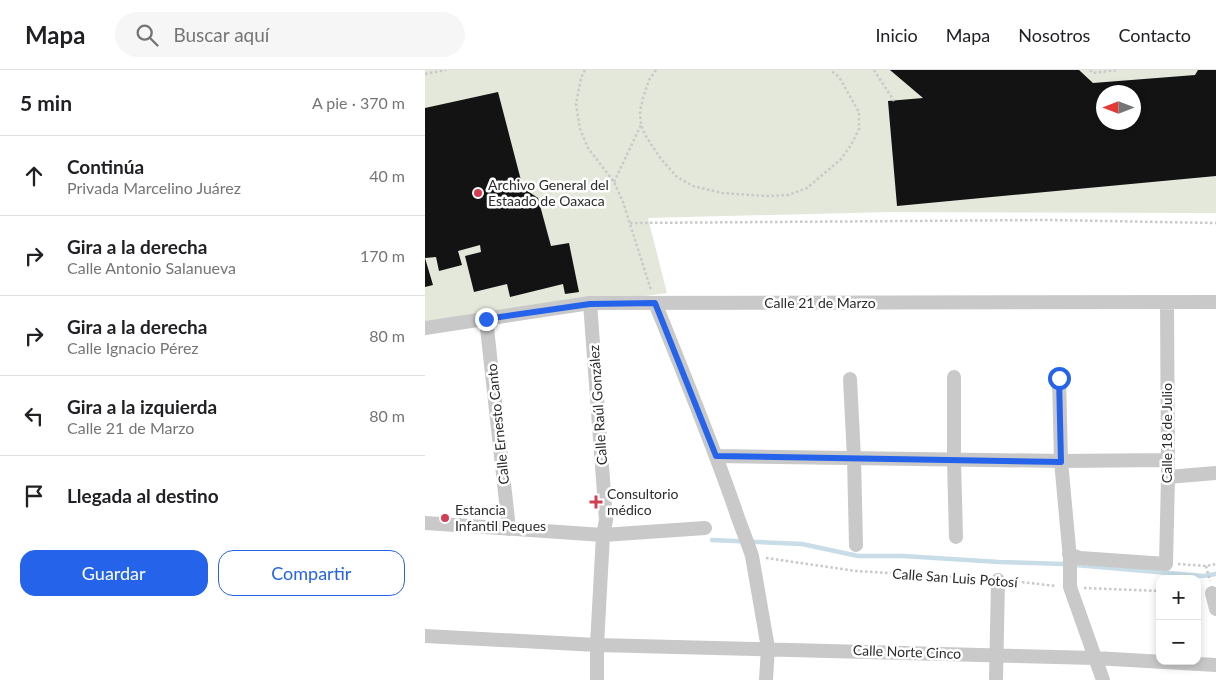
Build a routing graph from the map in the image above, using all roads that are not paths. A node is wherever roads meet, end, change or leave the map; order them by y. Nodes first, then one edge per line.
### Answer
1 (1167, 302) junction
2 (1216, 302) edge
3 (655, 303) junction
4 (590, 304) junction
5 (486, 319) junction
6 (425, 328) edge
7 (953, 377) dead end
8 (1059, 378) dead end
9 (850, 379) dead end
10 (716, 456) junction
11 (855, 458) junction
12 (954, 460) junction
13 (1167, 460) junction
14 (1061, 462) junction
15 (1216, 473) edge
16 (1168, 477) junction
17 (425, 523) edge
18 (705, 528) dead end
19 (509, 529) junction
20 (603, 536) junction
21 (957, 537) dead end
22 (856, 545) dead end
23 (1069, 557) junction
24 (998, 580) road end
25 (1212, 593) dead end
26 (1216, 609) edge
27 (425, 636) edge
28 (597, 645) junction
29 (768, 648) junction
30 (996, 655) junction
31 (1095, 658) junction
32 (1216, 665) edge
33 (597, 680) edge
34 (766, 680) edge
35 (996, 680) edge
36 (1103, 680) edge

1 - 2 street, Calle 21 de Marzo
1 - 3 street, Calle 21 de Marzo
1 - 13 street, Calle 18 de Julio
3 - 4 street, Calle 21 de Marzo
3 - 10 street
4 - 5 street, Calle 21 de Marzo
4 - 20 street, Calle Raúl González
5 - 6 street, Calle 21 de Marzo
5 - 19 street, Calle Ernesto Canto
7 - 12 street
8 - 14 street
9 - 11 street
10 - 11 street
10 - 29 street
11 - 12 street
11 - 22 street
12 - 14 street
12 - 21 street
13 - 14 street
13 - 16 street, Calle 18 de Julio
14 - 23 street
15 - 16 street
16 - 23 street, Calle 18 de Julio
17 - 19 street
18 - 20 street
19 - 20 street
20 - 28 street, Calle Raúl González
23 - 31 street
24 - 30 street
25 - 26 street
27 - 28 street, Calle Norte Cinco
28 - 29 street, Calle Norte Cinco
28 - 33 street, Calle Raúl González
29 - 30 street, Calle Norte Cinco
29 - 34 street
30 - 31 street, Calle Norte Cinco
30 - 35 street
31 - 32 street, Calle Norte Cinco
31 - 36 street

